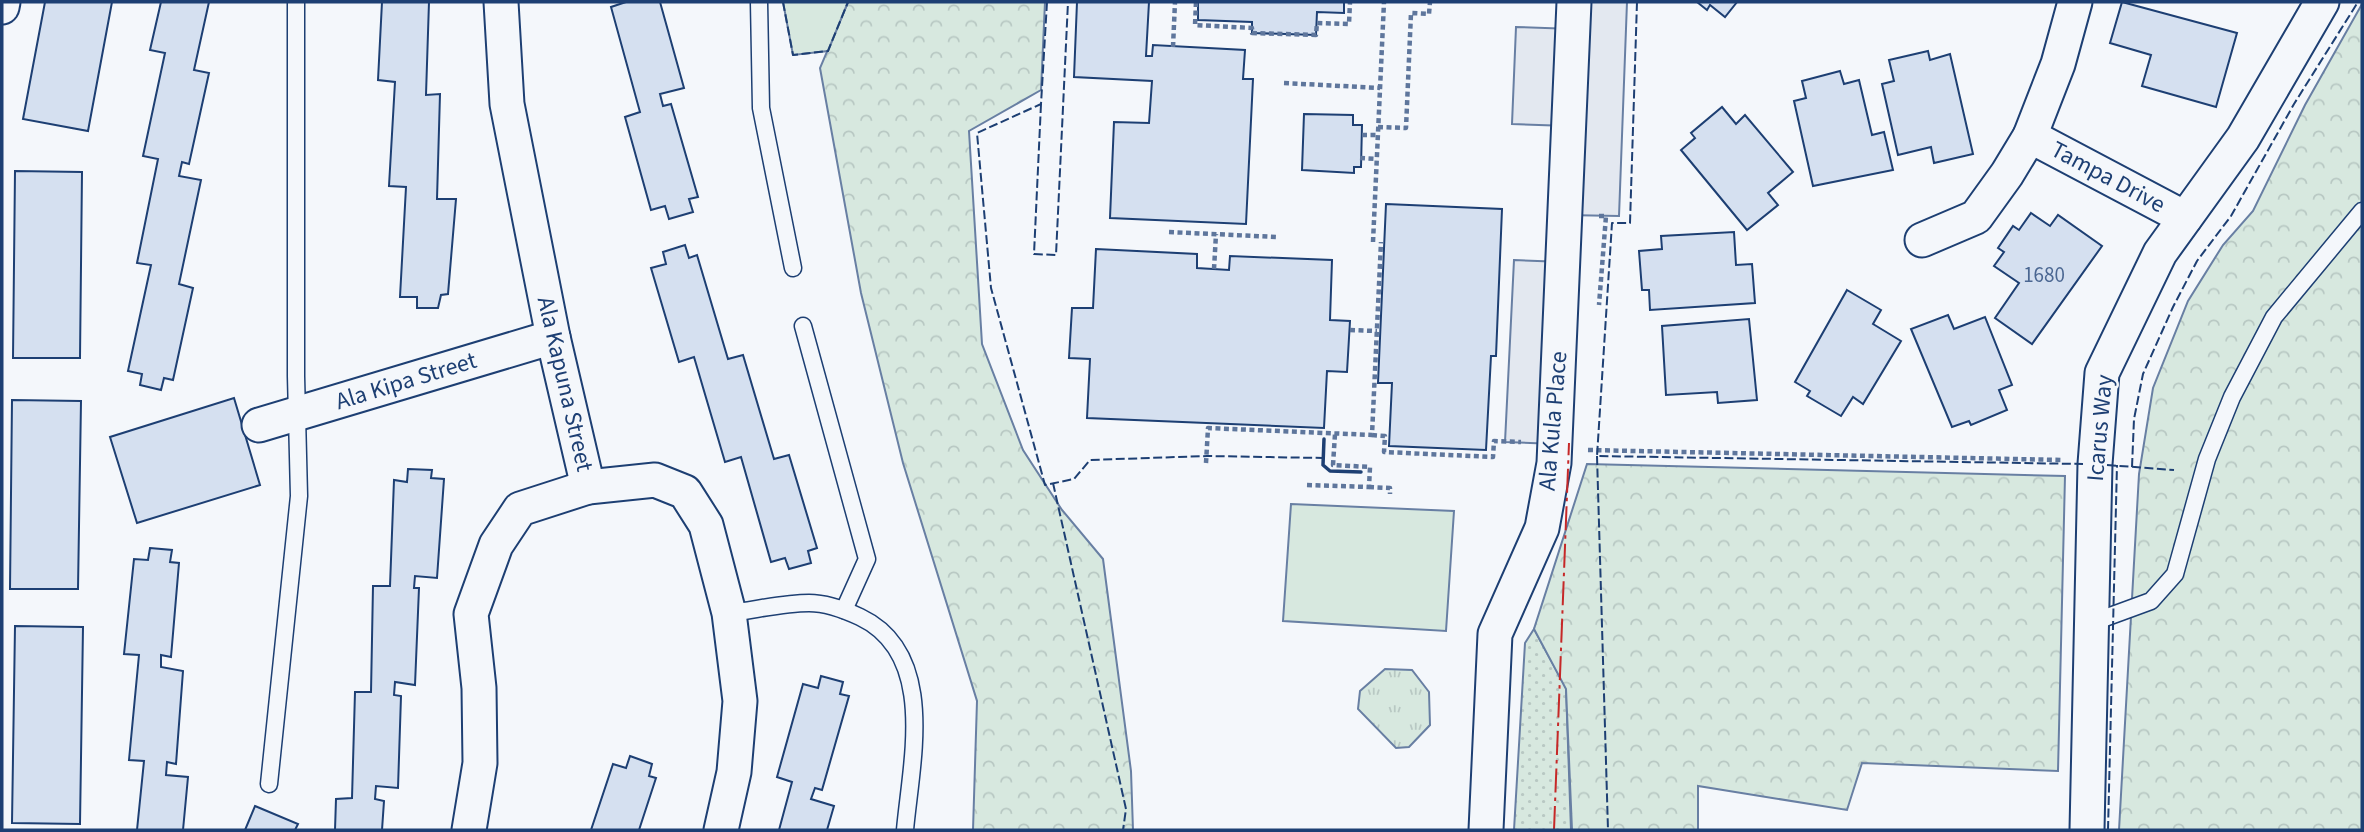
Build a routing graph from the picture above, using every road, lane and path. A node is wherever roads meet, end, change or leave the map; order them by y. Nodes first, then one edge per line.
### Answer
1 (3, 2) edge
2 (296, 2) edge
3 (501, 2) edge
4 (759, 2) edge
5 (1175, 2) edge
6 (1196, 2) edge
7 (1350, 2) edge
8 (1384, 2) edge
9 (1430, 2) edge
10 (1574, 2) edge
11 (2075, 2) edge
12 (2322, 2) edge
13 (2, 7) edge
14 (1173, 47) dead end
15 (1284, 83) dead end
16 (1380, 88) junction
17 (1378, 127) junction
18 (1362, 135) dead end
19 (1378, 135) junction
20 (2030, 136) junction
21 (1360, 158) dead end
22 (1377, 159) junction
23 (2362, 211) edge
24 (1606, 216) dead end
25 (2185, 218) junction
26 (1169, 232) dead end
27 (1216, 234) junction
28 (1276, 237) dead end
29 (1922, 240) dead end
30 (1373, 242) dead end
31 (1381, 242) dead end
32 (793, 268) dead end
33 (1214, 269) dead end
34 (1599, 313) dead end
35 (803, 326) dead end
36 (1350, 330) dead end
37 (1377, 331) junction
38 (553, 337) junction
39 (297, 414) junction
40 (259, 425) dead end
41 (1335, 434) junction
42 (1372, 435) junction
43 (1589, 436) dead end
44 (1555, 443) junction
45 (2095, 460) junction
46 (1206, 463) dead end
47 (1307, 485) dead end
48 (588, 487) junction
49 (1369, 487) junction
50 (1390, 494) dead end
51 (844, 610) junction
52 (729, 613) junction
53 (2091, 623) junction
54 (269, 784) dead end
55 (468, 830) edge
56 (721, 830) edge
57 (905, 830) edge
58 (1486, 830) edge
59 (2087, 830) edge

1 - 13 street
2 - 39 lane
3 - 38 street, Ala Kapuna Street
4 - 32 lane
5 - 14 path
6 - 7 path
8 - 16 path
9 - 17 path
10 - 44 street, Ala Kula Place
11 - 20 street, Tampa Drive
12 - 25 street, Icarus Way
15 - 16 path
16 - 17 path
17 - 19 path
18 - 19 path
19 - 22 path
20 - 25 street, Tampa Drive
20 - 29 street, Tampa Drive
21 - 22 path
22 - 30 path
23 - 53 lane
24 - 34 path
25 - 45 street, Icarus Way
26 - 27 path
27 - 28 path
27 - 33 path
31 - 37 path
35 - 51 lane
36 - 37 path
37 - 42 path
38 - 39 street, Ala Kipa Street
38 - 48 street, Ala Kapuna Street
39 - 40 street, Ala Kipa Street
39 - 54 lane
41 - 42 path
41 - 46 path
41 - 49 path
42 - 44 path
43 - 45 path
44 - 58 street, Ala Kula Place
45 - 53 street, Icarus Way
47 - 49 path
48 - 52 street, Ala Kapuna Street
48 - 55 street
49 - 50 path
51 - 52 lane
51 - 57 lane
52 - 56 street, Ala Kapuna Street
53 - 59 street, Icarus Way

